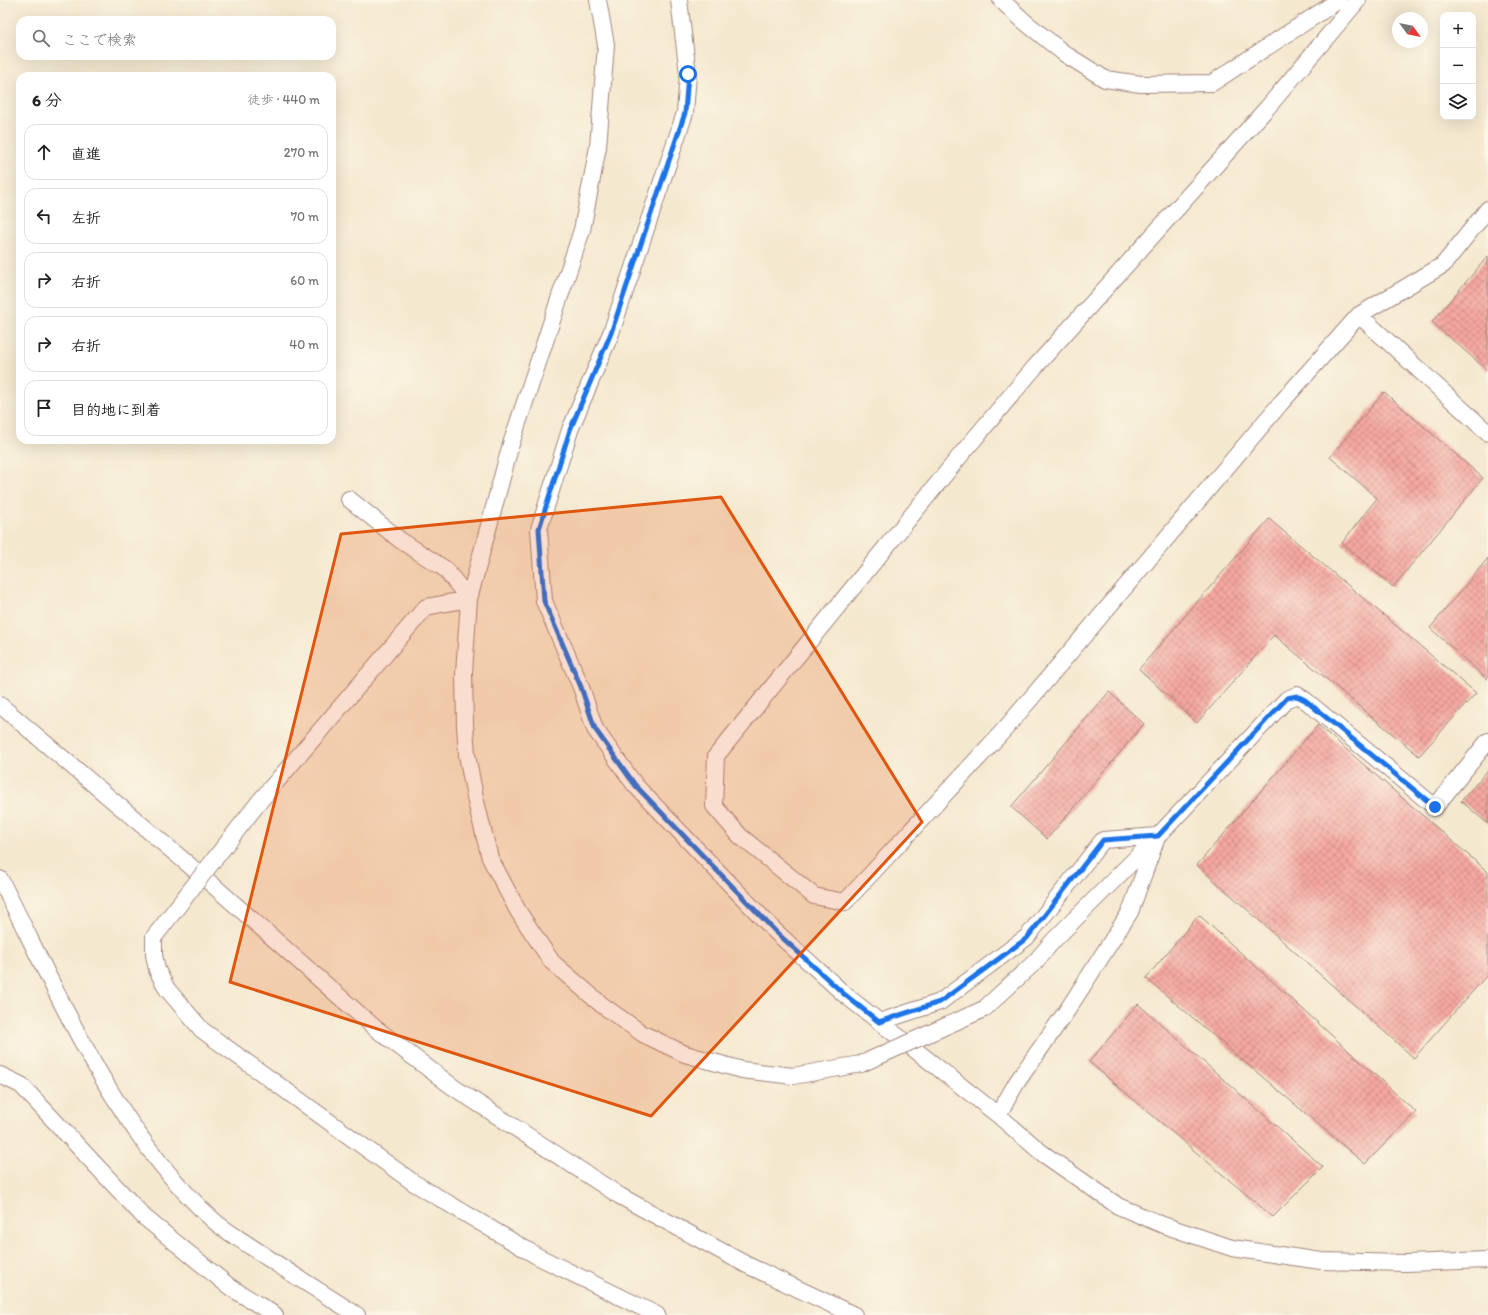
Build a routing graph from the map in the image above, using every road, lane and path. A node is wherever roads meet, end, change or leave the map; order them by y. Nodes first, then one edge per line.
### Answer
1 (598, 0) edge
2 (679, 0) edge
3 (1001, 0) edge
4 (1339, 0) edge
5 (1358, 0) edge
6 (1488, 209) edge
7 (1359, 315) junction
8 (1488, 433) edge
9 (349, 499) dead end
10 (469, 599) junction
11 (0, 705) edge
12 (1488, 741) edge
13 (1158, 836) junction
14 (0, 879) edge
15 (879, 1022) junction
16 (0, 1075) edge
17 (998, 1115) junction
18 (1488, 1260) edge
19 (275, 1315) edge
20 (357, 1315) edge
21 (657, 1315) edge
22 (854, 1315) edge

1 - 10 lane
2 - 15 lane
3 - 4 lane
5 - 7 lane
6 - 7 lane
7 - 8 lane
9 - 10 lane
10 - 13 lane, bridge
10 - 21 lane, bridge
11 - 22 lane
12 - 13 lane
13 - 15 lane
13 - 17 lane
14 - 20 lane
15 - 17 lane
16 - 19 lane
17 - 18 lane

